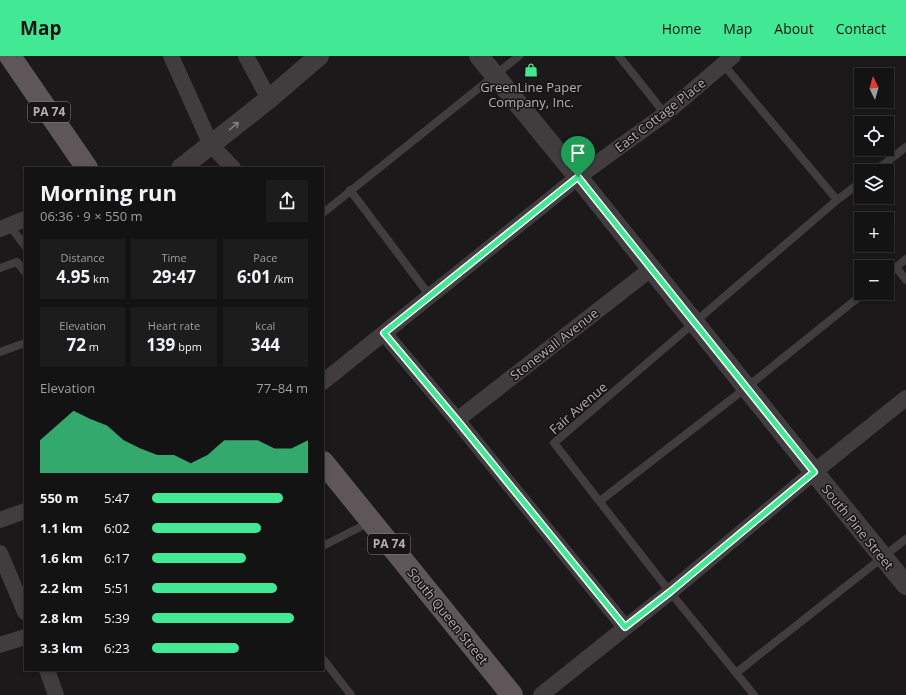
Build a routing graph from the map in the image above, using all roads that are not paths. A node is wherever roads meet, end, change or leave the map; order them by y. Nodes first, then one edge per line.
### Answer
1 (10, 56) edge
2 (171, 56) edge
3 (246, 56) edge
4 (319, 56) edge
5 (479, 56) edge
6 (520, 56) edge
7 (619, 56) edge
8 (728, 60) edge
9 (495, 76) junction
10 (269, 99) junction
11 (665, 114) junction
12 (211, 145) junction
13 (906, 147) edge
14 (884, 164) edge
15 (86, 167) edge
16 (182, 167) edge
17 (232, 167) edge
18 (578, 177) junction
19 (854, 187) edge
20 (350, 190) junction
21 (837, 200) junction
22 (324, 212) edge
23 (24, 219) edge
24 (5, 228) edge
25 (24, 245) edge
26 (906, 259) edge
27 (896, 267) joint
28 (0, 268) edge
29 (651, 269) junction
30 (24, 271) edge
31 (906, 280) edge
32 (430, 296) junction
33 (855, 300) edge
34 (695, 323) junction
35 (384, 333) junction
36 (24, 343) edge
37 (0, 352) edge
38 (324, 381) edge
39 (747, 387) junction
40 (906, 398) edge
41 (457, 420) junction
42 (324, 463) edge
43 (814, 472) junction
44 (600, 501) junction
45 (24, 511) edge
46 (0, 520) edge
47 (371, 521) junction
48 (906, 539) edge
49 (324, 545) edge
50 (0, 553) edge
51 (883, 557) junction
52 (906, 585) edge
53 (670, 592) junction
54 (24, 610) edge
55 (625, 627) junction
56 (24, 637) edge
57 (0, 645) edge
58 (324, 660) edge
59 (47, 671) edge
60 (736, 673) junction
61 (56, 695) edge
62 (351, 695) edge
63 (512, 695) edge
64 (541, 695) edge
65 (754, 695) edge

1 - 15 main road, PA 74
2 - 12 street
3 - 10 street
4 - 10 street
5 - 9 street, South Pine Street
6 - 9 lane
7 - 11 lane
8 - 11 street, East Cottage Place
8 - 21 lane
9 - 18 street, South Pine Street
9 - 20 lane
12 -> 10 street
11 - 18 street, East Cottage Place
12 - 16 street
12 - 17 street
13 - 14 lane
18 - 29 street, South Pine Street
18 - 32 street, East Cottage Place
19 - 21 lane, Fair Avenue
20 - 22 lane
20 - 32 lane
21 - 34 lane, Fair Avenue
23 - 24 street
24 - 25 lane
26 - 27 lane
27 - 31 lane
28 - 30 lane
29 - 34 street, South Pine Street
29 - 41 street, Stonewall Avenue
32 - 35 street, East Cottage Place
33 - 39 lane
34 - 39 street, South Pine Street
34 - 44 lane, Fair Avenue
35 - 38 street, East Cottage Place
35 - 41 street
36 - 37 lane
39 - 43 street, South Pine Street
39 - 44 lane
40 - 43 street
41 - 55 street
42 - 47 main road, South Queen Street / PA 74
43 - 51 street, South Pine Street
43 - 53 street
44 - 53 lane, Fair Avenue
45 - 46 street
47 - 49 lane
47 - 63 main road, South Queen Street / PA 74
48 - 51 lane
50 - 54 street
51 - 52 street, South Pine Street
51 - 60 lane
53 - 55 street
53 - 60 lane, Fair Avenue
55 - 64 street
56 - 57 street
58 - 62 lane
59 - 61 street
60 - 65 lane, Fair Avenue

